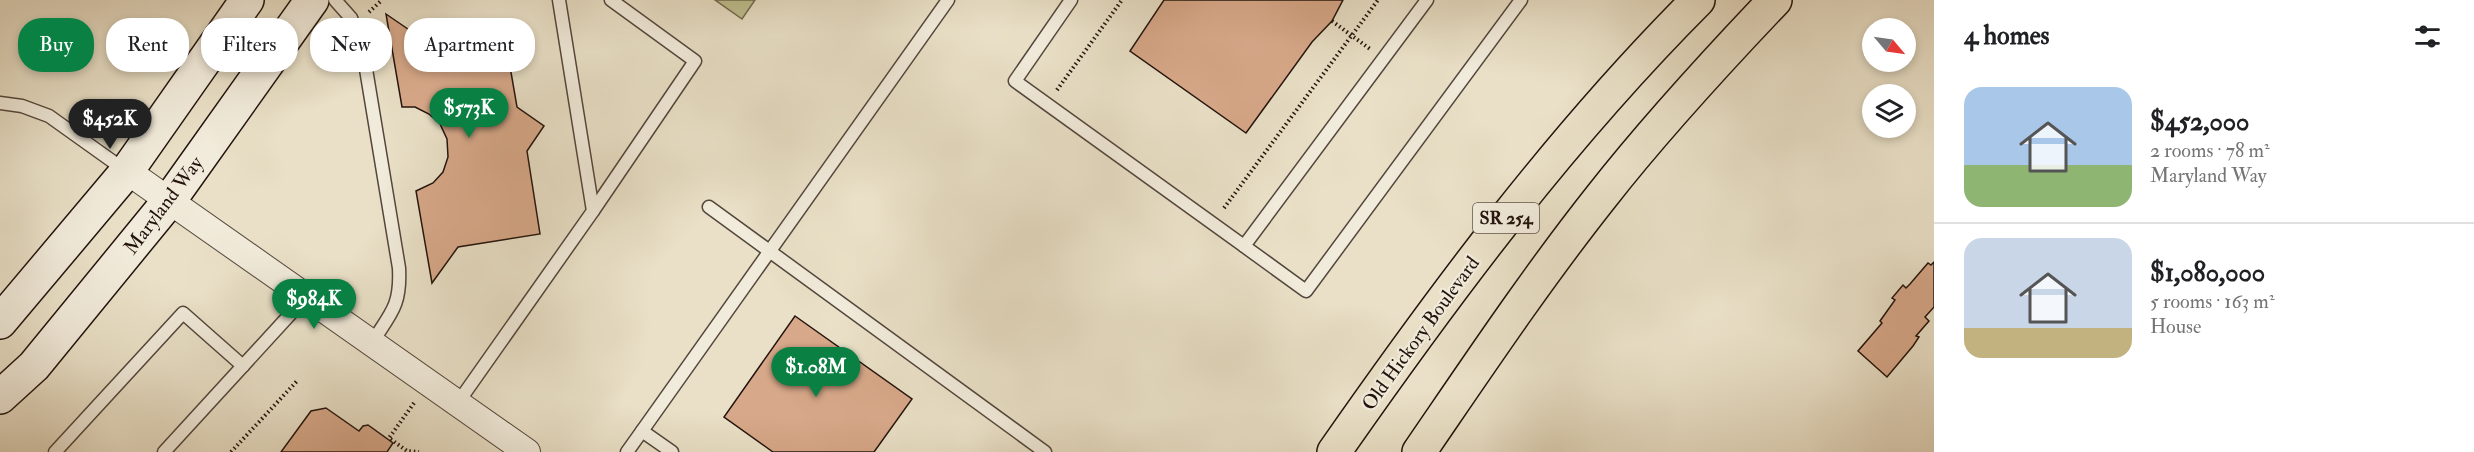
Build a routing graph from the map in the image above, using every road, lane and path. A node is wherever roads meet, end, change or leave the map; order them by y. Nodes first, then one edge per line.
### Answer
1 (247, 0) edge
2 (312, 0) edge
3 (335, 0) edge
4 (559, 0) edge
5 (611, 0) edge
6 (948, 0) edge
7 (1071, 0) edge
8 (1122, 0) edge
9 (1378, 0) edge
10 (1427, 0) edge
11 (1521, 0) edge
12 (1698, 0) edge
13 (1775, 0) edge
14 (1332, 21) dead end
15 (1352, 36) junction
16 (1383, 59) junction
17 (0, 103) edge
18 (1047, 105) junction
19 (126, 171) junction
20 (169, 201) junction
21 (709, 207) dead end
22 (593, 211) junction
23 (1213, 223) junction
24 (1244, 246) junction
25 (770, 252) junction
26 (306, 297) junction
27 (0, 322) edge
28 (371, 344) junction
29 (243, 366) junction
30 (298, 380) dead end
31 (428, 383) junction
32 (0, 398) edge
33 (458, 404) junction
34 (642, 431) junction
35 (512, 448) edge
36 (55, 452) edge
37 (164, 452) edge
38 (231, 452) edge
39 (420, 452) edge
40 (627, 452) edge
41 (672, 452) edge
42 (1045, 452) edge
43 (1334, 452) edge
44 (1419, 452) edge

1 - 19 main road
2 - 20 main road, Maryland Way
3 - 28 lane
4 - 22 lane
5 - 22 lane
6 - 25 lane
7 - 18 lane
8 - 18 path
9 - 15 path
10 - 16 lane
11 - 24 lane
12 - 43 main road, Old Hickory Boulevard / SR 254
13 - 44 main road, SR 254
14 - 15 path
15 - 16 path
15 - 23 path
16 - 24 lane
17 - 19 lane
18 - 23 lane
19 - 20 street
19 - 27 main road
20 - 26 street
20 - 32 main road, Maryland Way
21 - 25 lane
22 - 33 lane
23 - 24 lane
25 - 34 lane
25 - 42 lane
26 - 28 street
26 - 29 lane
28 - 31 street
29 - 36 lane
29 - 37 lane
30 - 38 path
31 - 33 street
31 - 39 path
33 - 35 street
34 - 40 lane
34 - 41 lane

